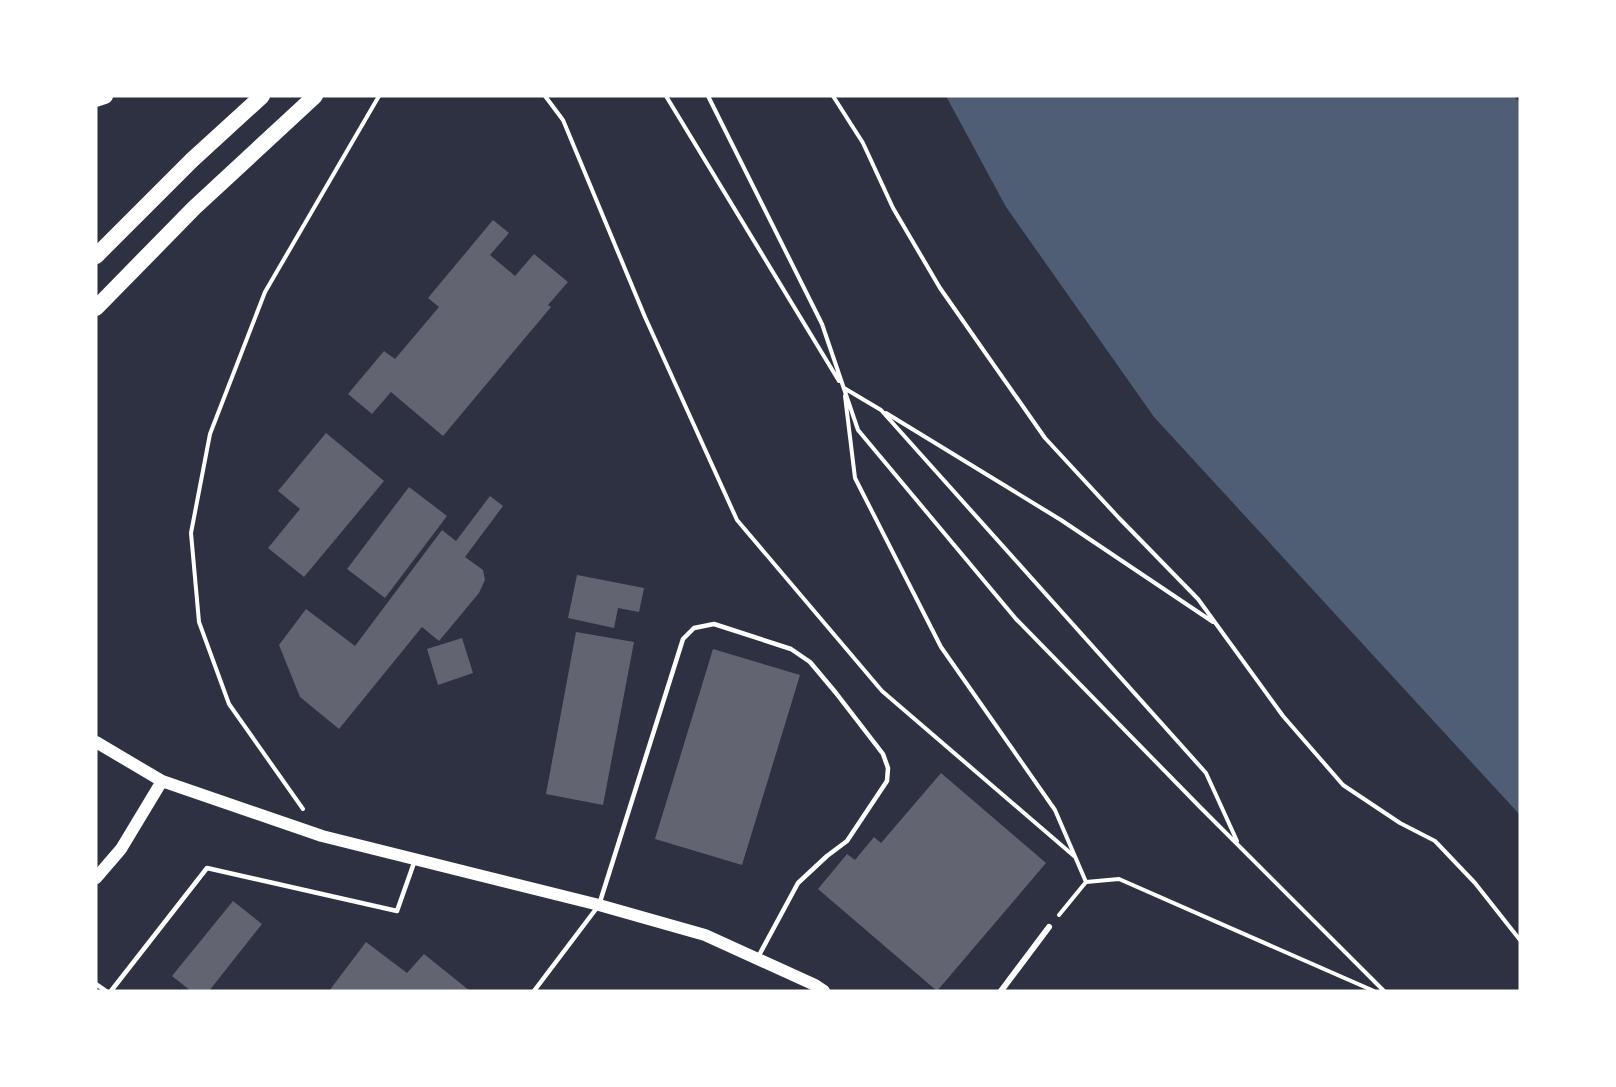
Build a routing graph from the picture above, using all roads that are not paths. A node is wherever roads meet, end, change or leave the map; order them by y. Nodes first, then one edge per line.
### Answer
1 (105, 96) edge
2 (262, 96) edge
3 (315, 96) edge
4 (96, 99) edge
5 (96, 256) edge
6 (96, 308) edge
7 (96, 742) edge
8 (162, 780) junction
9 (415, 859) junction
10 (96, 878) edge
11 (599, 905) junction
12 (1049, 927) road end
13 (757, 959) junction
14 (96, 984) edge
15 (106, 991) edge
16 (111, 991) edge
17 (534, 991) edge
18 (824, 991) edge
19 (1001, 991) edge

1 - 4 highway
2 - 5 highway
3 - 6 highway
7 - 8 main road
8 - 9 main road
8 - 10 main road
9 - 11 main road
9 - 16 lane
11 - 13 main road
11 - 13 lane
11 - 17 lane
12 - 19 street
13 - 18 main road
14 - 15 lane

